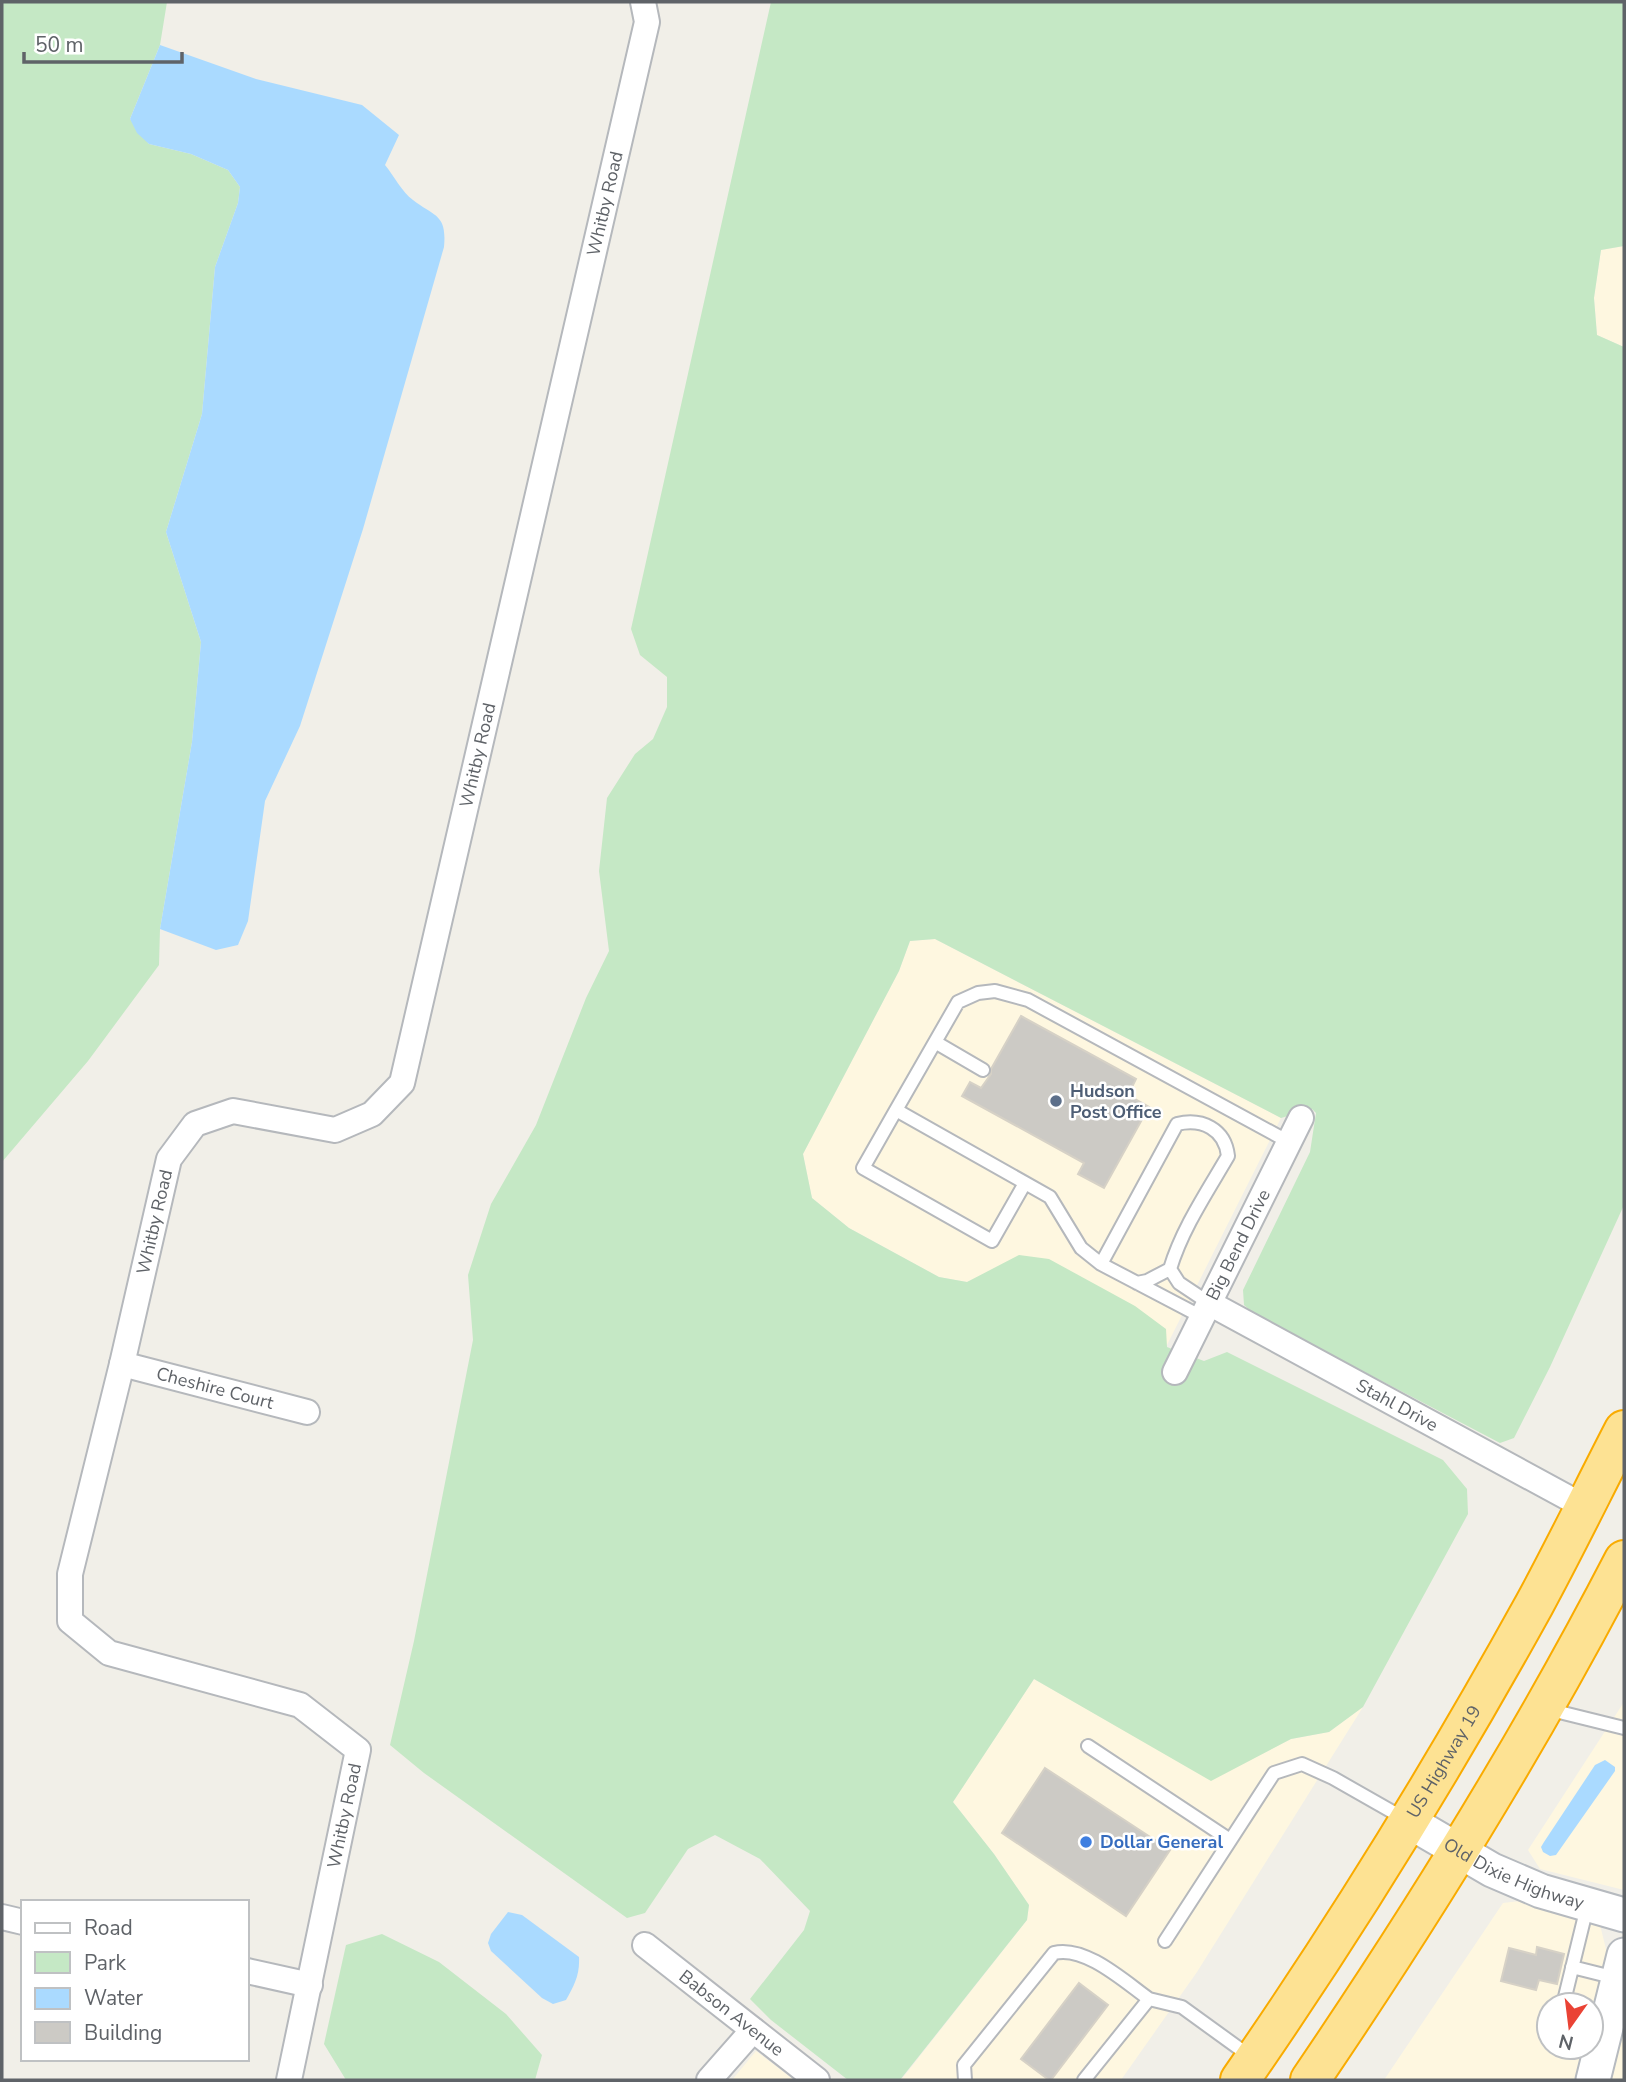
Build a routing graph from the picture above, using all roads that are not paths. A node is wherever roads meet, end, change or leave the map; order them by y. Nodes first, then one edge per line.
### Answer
1 (643, 2) edge
2 (935, 1042) junction
3 (983, 1070) dead end
4 (897, 1110) junction
5 (1301, 1118) dead end
6 (1289, 1142) junction
7 (1026, 1183) junction
8 (1101, 1264) junction
9 (1170, 1269) junction
10 (1137, 1283) junction
11 (1205, 1310) junction
12 (122, 1364) junction
13 (1175, 1371) dead end
14 (307, 1412) dead end
15 (1624, 1430) edge
16 (1585, 1507) junction
17 (1624, 1560) edge
18 (1544, 1708) junction
19 (1624, 1728) edge
20 (1088, 1746) dead end
21 (1408, 1821) junction
22 (1230, 1840) junction
23 (1459, 1851) junction
24 (1588, 1905) junction
25 (1624, 1915) edge
26 (2, 1917) edge
27 (21, 1922) edge
28 (1165, 1941) dead end
29 (645, 1945) dead end
30 (1572, 1967) junction
31 (1621, 1967) edge
32 (248, 1971) edge
33 (310, 1985) junction
34 (1566, 1991) edge
35 (1149, 1999) junction
36 (1605, 2012) edge
37 (753, 2029) junction
38 (1595, 2061) edge
39 (1247, 2070) edge
40 (289, 2080) edge
41 (709, 2080) edge
42 (817, 2080) edge
43 (965, 2080) edge
44 (1084, 2080) edge
45 (1310, 2080) edge
46 (1593, 2080) edge

1 - 12 street, Whitby Road
2 - 3 lane
2 - 4 lane
2 - 6 lane
4 - 7 lane
4 - 7 lane
5 - 6 street, Big Bend Drive
6 - 11 street, Big Bend Drive
7 - 8 lane
8 - 9 lane
8 - 10 lane
9 - 10 lane
9 - 11 lane
10 - 11 lane
11 - 13 street, Big Bend Drive
11 - 16 street, Stahl Drive
12 - 14 street, Cheshire Court
12 - 33 street, Whitby Road
15 - 16 highway, US Highway 19
16 - 21 highway, US Highway 19
17 - 18 highway
18 - 19 lane
18 - 23 highway
20 - 22 lane
21 - 22 lane
21 - 23 street, Old Dixie Highway
21 - 39 highway, US Highway 19
22 - 28 lane
23 - 24 street, Old Dixie Highway
23 - 45 highway
24 - 25 street, Old Dixie Highway
24 - 30 lane
26 - 27 street
29 - 37 street, Babson Avenue
30 - 31 lane
30 - 34 lane
31 - 36 street
32 - 33 street
33 - 40 street, Whitby Road
35 - 39 lane
35 - 43 lane
35 - 44 lane
37 - 41 street
37 - 42 street, Babson Avenue
38 - 46 street

